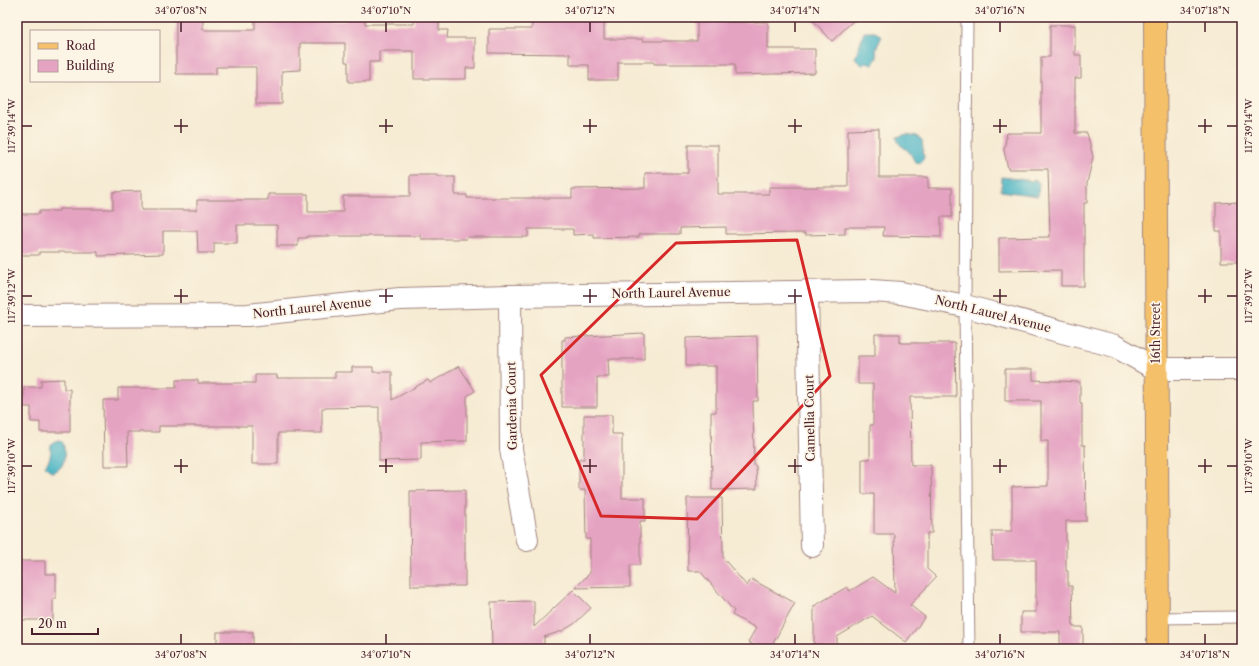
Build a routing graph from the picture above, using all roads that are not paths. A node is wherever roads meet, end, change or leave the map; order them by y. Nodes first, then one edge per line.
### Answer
1 (967, 17) edge
2 (1155, 17) edge
3 (807, 291) junction
4 (510, 296) junction
5 (965, 306) junction
6 (17, 316) edge
7 (1156, 369) junction
8 (1242, 369) edge
9 (527, 540) dead end
10 (812, 546) dead end
11 (1158, 618) junction
12 (1242, 618) edge
13 (969, 649) edge
14 (1158, 649) edge

1 - 5 lane
2 - 7 main road, 16th Street
3 - 4 street, North Laurel Avenue
3 - 5 street, North Laurel Avenue
3 - 10 street, Camellia Court
4 - 6 street, North Laurel Avenue
4 - 9 street, Gardenia Court
5 - 7 street, North Laurel Avenue
5 - 13 lane
7 - 8 street, North Laurel Avenue
7 - 11 main road, 16th Street
11 - 12 lane
11 - 14 main road, 16th Street

